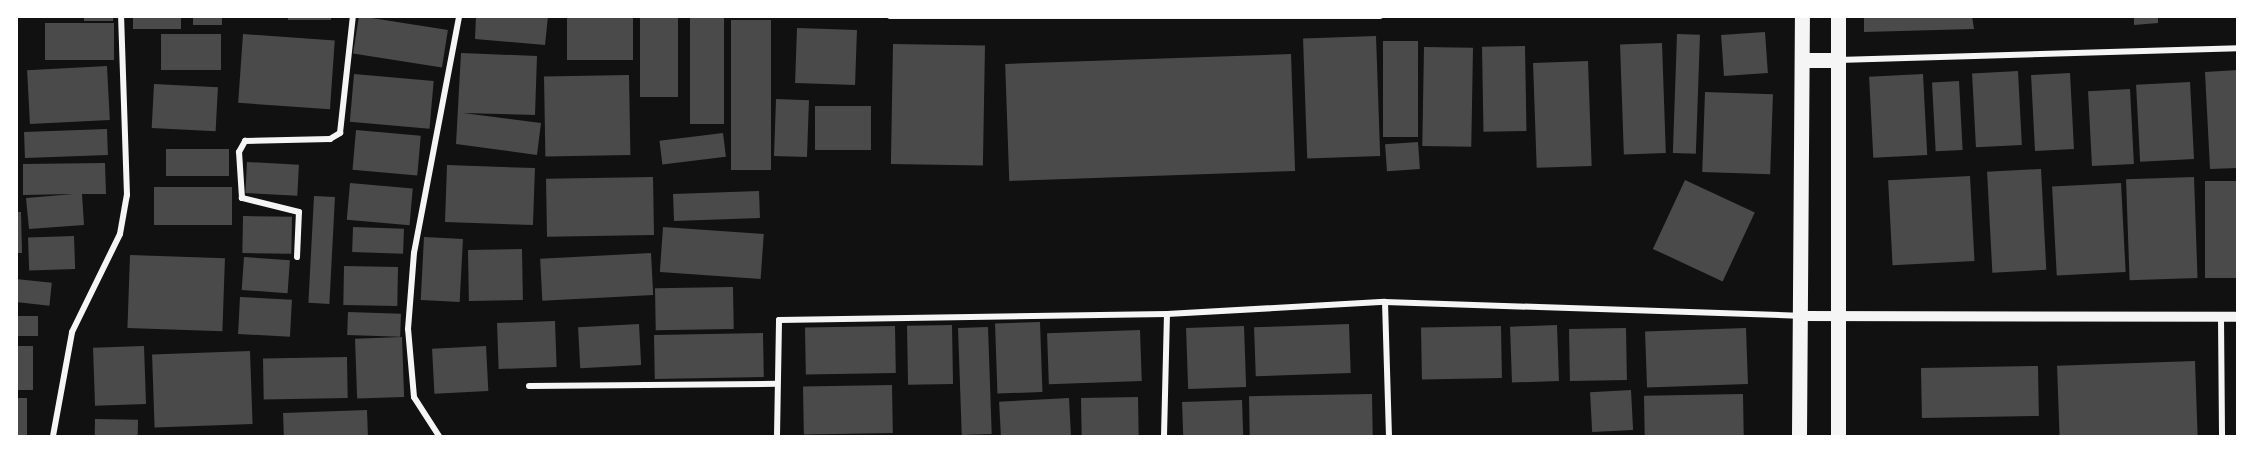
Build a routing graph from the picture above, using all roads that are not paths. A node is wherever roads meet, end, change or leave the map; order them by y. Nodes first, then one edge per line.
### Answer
1 (121, 16) edge
2 (353, 16) edge
3 (459, 16) edge
4 (890, 16) edge
5 (1380, 16) edge
6 (1802, 16) edge
7 (1838, 16) edge
8 (2238, 48) edge
9 (1802, 60) junction
10 (1838, 60) junction
11 (297, 257) dead end
12 (1386, 302) junction
13 (1167, 314) junction
14 (1799, 316) junction
15 (1839, 316) junction
16 (2238, 317) edge
17 (2221, 318) junction
18 (777, 384) junction
19 (529, 386) dead end
20 (53, 436) edge
21 (439, 436) edge
22 (777, 436) edge
23 (1164, 436) edge
24 (1389, 436) edge
25 (1799, 436) edge
26 (1838, 436) edge
27 (2222, 436) edge

1 - 20 street
2 - 11 street
3 - 21 street
4 - 5 street
6 - 9 main road
7 - 10 main road
8 - 10 street
9 - 10 main road
9 - 14 main road
10 - 15 main road
12 - 13 street
12 - 14 street
12 - 24 street
13 - 18 street
13 - 23 street
14 - 15 street
14 - 25 main road
15 - 17 street
15 - 26 main road
16 - 17 street
17 - 27 street
18 - 19 street
18 - 22 street

